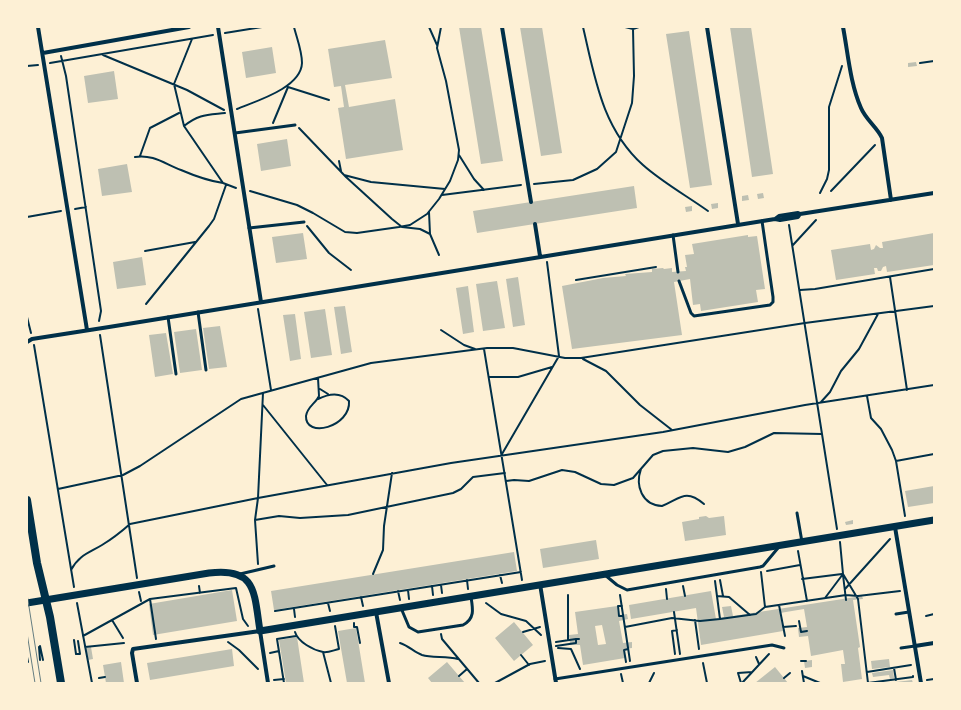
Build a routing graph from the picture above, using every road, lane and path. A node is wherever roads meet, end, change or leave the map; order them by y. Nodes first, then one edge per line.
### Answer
1 (38, 27) edge
2 (189, 27) edge
3 (218, 27) edge
4 (262, 27) edge
5 (294, 27) edge
6 (429, 27) edge
7 (441, 27) edge
8 (502, 27) edge
9 (584, 27) edge
10 (625, 27) edge
11 (639, 27) edge
12 (706, 27) edge
13 (843, 27) edge
14 (633, 29) junction
15 (219, 34) junction
16 (192, 39) junction
17 (438, 46) junction
18 (43, 53) junction
19 (102, 54) junction
20 (62, 56) dead end
21 (63, 61) junction
22 (934, 61) edge
23 (920, 63) dead end
24 (44, 64) junction
25 (843, 64) dead end
26 (27, 65) edge
27 (174, 84) junction
28 (287, 87) junction
29 (329, 100) dead end
30 (180, 112) junction
31 (229, 112) junction
32 (295, 125) joint
33 (184, 126) junction
34 (271, 128) junction
35 (234, 133) junction
36 (621, 140) junction
37 (875, 145) dead end
38 (458, 154) junction
39 (140, 156) junction
40 (135, 157) dead end
41 (339, 161) dead end
42 (341, 172) junction
43 (344, 175) junction
44 (223, 183) junction
45 (529, 184) junction
46 (226, 185) junction
47 (243, 189) junction
48 (445, 189) junction
49 (484, 190) junction
50 (831, 191) dead end
51 (820, 193) dead end
52 (934, 193) edge
53 (441, 196) junction
54 (891, 200) junction
55 (532, 202) dead end
56 (86, 207) junction
57 (74, 209) dead end
58 (61, 211) dead end
59 (429, 211) junction
60 (708, 211) dead end
61 (27, 217) edge
62 (816, 220) dead end
63 (762, 221) junction
64 (304, 222) joint
65 (789, 222) dead end
66 (535, 224) dead end
67 (738, 224) junction
68 (402, 227) junction
69 (250, 228) junction
70 (430, 234) junction
71 (673, 236) junction
72 (196, 241) junction
73 (793, 245) junction
74 (145, 251) dead end
75 (439, 255) dead end
76 (540, 256) junction
77 (547, 261) dead end
78 (656, 268) dead end
79 (934, 269) edge
80 (351, 270) dead end
81 (678, 272) dead end
82 (890, 277) junction
83 (576, 280) dead end
84 (679, 281) dead end
85 (800, 290) junction
86 (261, 302) junction
87 (146, 304) dead end
88 (934, 306) edge
89 (258, 308) dead end
90 (895, 311) junction
91 (198, 312) junction
92 (878, 313) junction
93 (27, 317) edge
94 (168, 317) junction
95 (98, 322) dead end
96 (805, 323) junction
97 (87, 330) junction
98 (441, 330) dead end
99 (31, 331) dead end
100 (100, 334) dead end
101 (27, 337) edge
102 (32, 339) junction
103 (27, 342) edge
104 (34, 347) dead end
105 (484, 349) junction
106 (476, 350) junction
107 (559, 356) junction
108 (582, 358) junction
109 (552, 367) junction
110 (206, 370) dead end
111 (176, 374) dead end
112 (489, 377) junction
113 (318, 378) junction
114 (934, 385) edge
115 (320, 389) junction
116 (271, 390) junction
117 (907, 390) junction
118 (263, 393) junction
119 (329, 395) junction
120 (867, 396) junction
121 (318, 399) junction
122 (819, 403) junction
123 (262, 404) junction
124 (672, 430) junction
125 (822, 434) junction
126 (934, 454) edge
127 (502, 455) junction
128 (896, 461) junction
129 (642, 468) junction
130 (392, 473) junction
131 (505, 473) junction
132 (123, 475) junction
133 (506, 481) junction
134 (327, 485) junction
135 (58, 489) junction
136 (258, 498) junction
137 (27, 500) edge
138 (704, 504) dead end
139 (834, 507) junction
140 (387, 508) junction
141 (831, 508) dead end
142 (797, 513) dead end
143 (905, 519) dead end
144 (255, 520) junction
145 (934, 520) edge
146 (130, 524) junction
147 (895, 527) junction
148 (838, 532) dead end
149 (892, 536) dead end
150 (840, 541) dead end
151 (802, 542) junction
152 (780, 545) junction
153 (798, 550) dead end
154 (800, 565) junction
155 (274, 566) dead end
156 (259, 569) junction
157 (71, 570) junction
158 (521, 572) junction
159 (240, 574) junction
160 (373, 574) dead end
161 (604, 574) junction
162 (843, 574) junction
163 (500, 575) junction
164 (137, 576) dead end
165 (720, 579) dead end
166 (802, 579) junction
167 (467, 580) junction
168 (715, 580) dead end
169 (522, 581) dead end
170 (74, 584) dead end
171 (502, 584) dead end
172 (540, 584) junction
173 (441, 585) junction
174 (850, 585) junction
175 (199, 586) dead end
176 (432, 586) junction
177 (684, 586) dead end
178 (666, 589) dead end
179 (845, 589) junction
180 (408, 590) junction
181 (398, 591) junction
182 (900, 591) dead end
183 (200, 593) junction
184 (470, 593) junction
185 (442, 594) dead end
186 (568, 595) dead end
187 (620, 595) dead end
188 (846, 595) junction
189 (139, 596) dead end
190 (433, 596) dead end
191 (685, 596) dead end
192 (717, 596) junction
193 (723, 596) junction
194 (856, 596) junction
195 (361, 597) junction
196 (825, 598) junction
197 (150, 599) junction
198 (667, 599) dead end
199 (141, 600) dead end
200 (409, 600) dead end
201 (846, 600) dead end
202 (46, 601) junction
203 (484, 601) dead end
204 (807, 601) junction
205 (27, 603) edge
206 (328, 603) junction
207 (400, 604) junction
208 (779, 605) junction
209 (77, 607) dead end
210 (363, 607) dead end
211 (765, 607) junction
212 (294, 608) junction
213 (275, 611) dead end
214 (157, 612) dead end
215 (330, 612) dead end
216 (376, 612) junction
217 (674, 612) dead end
218 (909, 612) junction
219 (152, 613) junction
220 (896, 614) dead end
221 (934, 614) edge
222 (750, 615) junction
223 (926, 616) dead end
224 (295, 617) dead end
225 (675, 619) junction
226 (720, 619) junction
227 (112, 620) junction
228 (695, 620) junction
229 (799, 621) dead end
230 (248, 626) dead end
231 (796, 626) dead end
232 (160, 627) dead end
233 (354, 627) dead end
234 (540, 627) dead end
235 (625, 627) junction
236 (783, 627) junction
237 (155, 628) junction
238 (532, 628) junction
239 (441, 629) junction
240 (260, 630) junction
241 (677, 630) junction
242 (295, 631) dead end
243 (807, 631) dead end
244 (336, 632) dead end
245 (523, 632) dead end
246 (83, 636) junction
247 (296, 636) junction
248 (542, 636) dead end
249 (785, 636) dead end
250 (123, 638) dead end
251 (76, 640) joint
252 (568, 640) junction
253 (228, 642) dead end
254 (556, 642) dead end
255 (124, 643) dead end
256 (360, 643) dead end
257 (400, 643) dead end
258 (934, 643) edge
259 (157, 645) junction
260 (915, 646) junction
261 (40, 647) dead end
262 (85, 647) junction
263 (784, 648) dead end
264 (902, 648) dead end
265 (628, 649) junction
266 (699, 649) dead end
267 (279, 651) junction
268 (323, 652) junction
269 (269, 653) dead end
270 (680, 654) dead end
271 (769, 654) dead end
272 (521, 655) dead end
273 (675, 655) dead end
274 (27, 657) edge
275 (756, 657) dead end
276 (459, 659) junction
277 (42, 660) dead end
278 (547, 660) dead end
279 (910, 660) dead end
280 (801, 661) dead end
281 (806, 661) dead end
282 (28, 662) edge
283 (626, 662) dead end
284 (630, 662) dead end
285 (759, 664) junction
286 (529, 665) junction
287 (704, 665) dead end
288 (911, 665) junction
289 (894, 668) junction
290 (258, 669) dead end
291 (467, 669) junction
292 (581, 670) dead end
293 (802, 671) dead end
294 (752, 672) junction
295 (867, 672) junction
296 (654, 674) dead end
297 (790, 674) dead end
298 (459, 676) dead end
299 (803, 676) junction
300 (105, 677) dead end
301 (99, 678) dead end
302 (622, 678) dead end
303 (784, 678) dead end
304 (284, 679) junction
305 (934, 679) edge
306 (274, 680) dead end
307 (896, 680) junction
308 (926, 680) dead end
309 (556, 681) edge
310 (61, 683) edge
311 (92, 683) edge
312 (137, 683) edge
313 (268, 683) edge
314 (284, 683) edge
315 (331, 683) edge
316 (389, 683) edge
317 (479, 683) edge
318 (495, 683) edge
319 (622, 683) edge
320 (649, 683) edge
321 (707, 683) edge
322 (742, 683) edge
323 (804, 683) edge
324 (820, 683) edge
325 (868, 683) edge
326 (921, 683) edge

1 - 18 street
2 - 18 street
3 - 15 street
4 - 15 path
5 - 28 path
6 - 17 path
7 - 17 path
8 - 45 street
9 - 36 path
10 - 14 path
11 - 14 path
12 - 67 street
13 - 54 street
14 - 36 path
15 - 16 path
15 - 31 street
16 - 19 path
16 - 27 path
17 - 38 path
18 - 24 street
19 - 21 path
19 - 27 path
20 - 21 path
21 - 24 path
21 - 56 path
22 - 23 path
24 - 26 path
24 - 97 street
25 - 51 path
27 - 30 path
27 - 31 path
28 - 29 path
28 - 31 path
28 - 34 path
30 - 33 path
30 - 39 path
31 - 33 path
31 - 35 street
32 - 34 lane
32 - 42 path
33 - 44 path
34 - 35 lane
35 - 47 street
36 - 45 path
36 - 60 path
37 - 50 path
38 - 48 path
38 - 49 path
39 - 40 path
39 - 44 path
41 - 42 path
42 - 43 path
43 - 48 path
43 - 68 path
44 - 46 path
45 - 49 path
45 - 55 street
46 - 47 path
46 - 72 path
47 - 68 path
47 - 69 street
48 - 53 path
49 - 53 path
52 - 54 street
53 - 59 path
54 - 63 street
56 - 57 path
56 - 95 path
58 - 61 path
59 - 68 path
59 - 70 path
62 - 73 path
63 - 67 street
63 - 84 lane
64 - 69 lane
64 - 80 path
65 - 73 path
66 - 76 street
67 - 71 street
68 - 70 path
69 - 86 street
70 - 75 path
71 - 76 street
71 - 81 lane
72 - 74 path
72 - 87 path
73 - 85 path
76 - 86 street
77 - 107 path
78 - 83 path
79 - 82 path
82 - 85 path
82 - 90 path
85 - 96 path
86 - 91 street
88 - 90 path
89 - 116 path
90 - 92 path
90 - 117 path
91 - 94 street
91 - 110 lane
92 - 96 path
92 - 122 path
93 - 99 path
94 - 97 street
94 - 111 lane
96 - 108 path
96 - 122 path
97 - 102 street
98 - 106 path
100 - 132 path
101 - 102 street
102 - 103 street
104 - 135 path
105 - 106 path
105 - 107 path
105 - 112 path
106 - 113 path
107 - 108 path
107 - 109 path
108 - 124 path
109 - 112 path
109 - 127 path
112 - 127 path
113 - 115 path
113 - 116 path
114 - 117 path
115 - 119 path
115 - 121 path
116 - 118 path
117 - 120 path
118 - 123 path
118 - 132 path
119 - 121 path
119 - 121 path
120 - 122 path
120 - 128 path
122 - 124 path
122 - 125 path
123 - 134 path
123 - 136 path
124 - 127 path
125 - 129 path
125 - 139 path
126 - 128 path
127 - 130 path
127 - 131 path
128 - 143 path
129 - 133 path
129 - 138 path
130 - 134 path
130 - 140 path
131 - 133 path
131 - 140 path
132 - 135 path
132 - 146 path
133 - 158 path
134 - 136 path
135 - 157 path
136 - 144 path
136 - 146 path
137 - 202 main road
139 - 141 path
139 - 148 path
140 - 144 path
140 - 160 path
142 - 151 lane
144 - 156 path
145 - 147 street
146 - 157 path
146 - 164 path
147 - 151 street
147 - 218 street
149 - 174 path
150 - 162 path
151 - 152 street
152 - 161 street
152 - 161 lane
153 - 154 path
154 - 166 path
154 - 211 path
155 - 156 lane
156 - 159 lane
157 - 170 path
158 - 163 path
158 - 169 path
159 - 202 street
159 - 240 street
161 - 172 street
162 - 166 path
162 - 174 path
162 - 179 path
162 - 196 path
163 - 167 path
163 - 171 path
165 - 193 path
166 - 204 path
167 - 173 path
167 - 184 path
168 - 192 path
172 - 184 street
172 - 309 street
173 - 176 path
173 - 185 path
174 - 179 path
174 - 194 path
175 - 183 path
176 - 180 path
176 - 190 path
177 - 191 path
178 - 198 path
179 - 188 path
180 - 181 path
180 - 200 path
181 - 195 path
181 - 207 path
182 - 194 path
183 - 197 path
183 - 230 path
184 - 207 street
184 - 239 lane
186 - 252 path
187 - 235 path
188 - 194 path
188 - 196 path
188 - 201 path
189 - 199 path
192 - 193 path
192 - 226 path
193 - 222 path
194 - 295 path
195 - 206 path
195 - 210 path
196 - 204 path
197 - 219 path
197 - 227 path
202 - 205 street
202 - 310 main road
203 - 238 path
204 - 208 path
206 - 212 path
206 - 215 path
207 - 216 street
207 - 239 lane
208 - 211 path
208 - 236 path
209 - 246 path
211 - 222 path
212 - 213 path
212 - 224 path
214 - 219 path
216 - 240 street
216 - 316 street
217 - 225 path
218 - 220 lane
218 - 260 street
219 - 237 path
221 - 223 path
222 - 226 path
225 - 228 path
225 - 235 path
225 - 241 path
226 - 228 path
227 - 246 path
227 - 250 path
228 - 266 path
229 - 243 path
231 - 236 path
232 - 237 path
233 - 256 path
234 - 238 path
235 - 265 path
236 - 249 path
237 - 259 path
238 - 245 path
238 - 248 path
239 - 276 path
240 - 259 street
240 - 313 street
241 - 270 path
241 - 273 path
242 - 247 path
244 - 268 path
246 - 262 path
247 - 267 path
247 - 268 path
251 - 251 path
252 - 254 path
252 - 292 path
253 - 290 path
255 - 262 path
257 - 276 path
258 - 260 street
259 - 312 street
260 - 264 lane
260 - 326 street
261 - 277 path
262 - 311 path
263 - 309 lane
265 - 283 path
265 - 284 path
267 - 269 path
267 - 304 path
268 - 315 path
271 - 285 path
272 - 286 path
274 - 282 path
275 - 285 path
276 - 291 path
278 - 286 path
279 - 288 path
280 - 281 path
285 - 294 path
286 - 318 path
287 - 321 path
288 - 289 path
288 - 307 path
289 - 295 path
289 - 307 path
291 - 298 path
291 - 317 path
293 - 299 path
294 - 322 path
294 - 322 path
295 - 325 path
296 - 320 path
297 - 303 path
299 - 323 path
299 - 324 path
300 - 301 path
302 - 319 path
304 - 306 path
304 - 314 path
305 - 308 path
307 - 325 path

